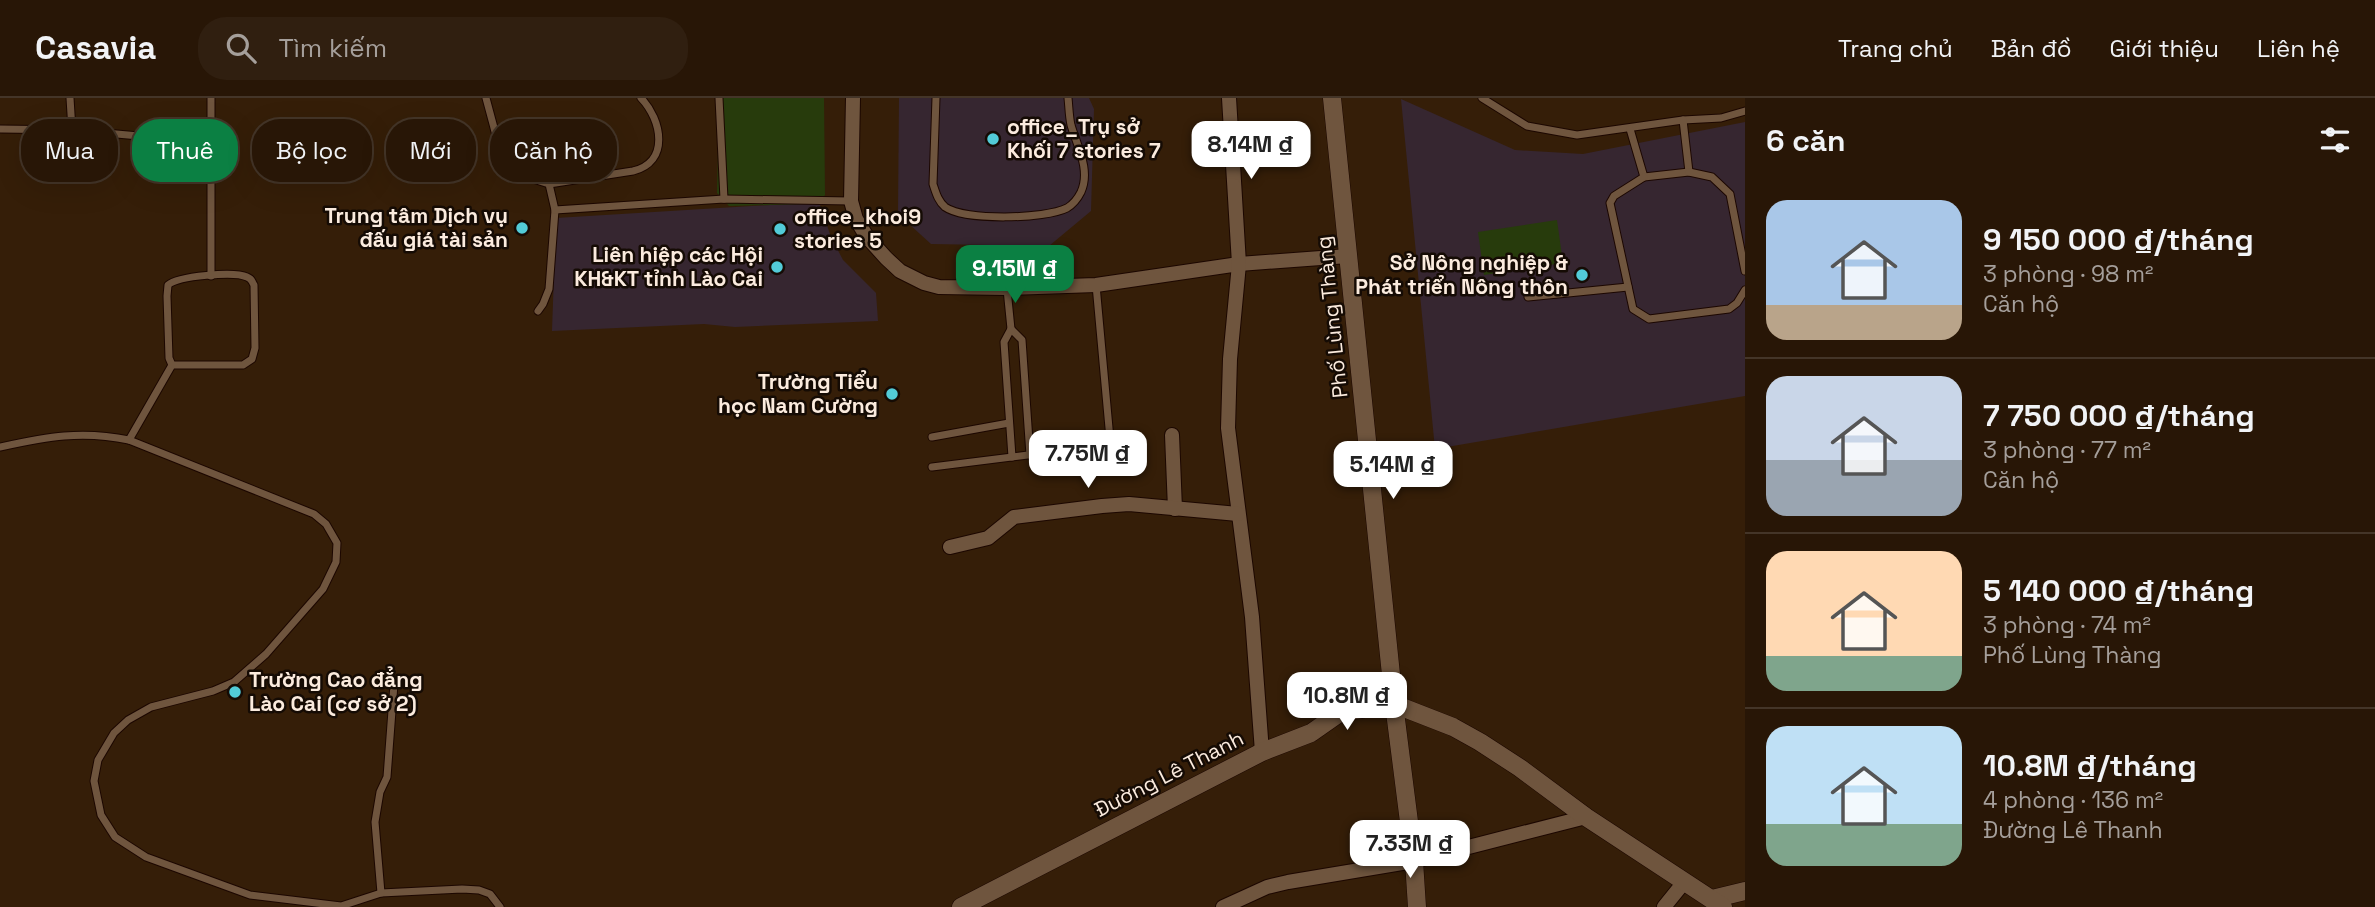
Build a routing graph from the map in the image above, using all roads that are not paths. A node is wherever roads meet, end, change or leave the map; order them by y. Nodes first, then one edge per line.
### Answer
1 (70, 98) edge
2 (211, 98) edge
3 (488, 98) edge
4 (641, 98) edge
5 (719, 98) edge
6 (853, 98) edge
7 (936, 98) edge
8 (1069, 98) edge
9 (1229, 98) edge
10 (1332, 98) edge
11 (1482, 98) edge
12 (1745, 111) edge
13 (71, 119) edge
14 (1683, 120) junction
15 (0, 129) edge
16 (21, 129) edge
17 (1630, 129) junction
18 (1689, 172) junction
19 (1644, 177) junction
20 (549, 184) junction
21 (724, 199) junction
22 (850, 201) junction
23 (555, 210) junction
24 (1348, 256) junction
25 (1239, 264) junction
26 (1745, 271) edge
27 (211, 276) junction
28 (1096, 285) junction
29 (1628, 287) junction
30 (1007, 288) junction
31 (1745, 290) edge
32 (1528, 297) dead end
33 (538, 312) dead end
34 (1011, 329) junction
35 (172, 365) junction
36 (1009, 424) junction
37 (1172, 435) dead end
38 (932, 437) dead end
39 (1110, 439) dead end
40 (129, 440) junction
41 (0, 447) edge
42 (1052, 452) dead end
43 (1030, 454) junction
44 (1012, 457) junction
45 (932, 467) dead end
46 (1175, 509) junction
47 (1238, 514) junction
48 (950, 547) dead end
49 (394, 684) dead end
50 (1394, 704) junction
51 (1262, 752) junction
52 (1586, 817) junction
53 (1414, 861) junction
54 (1685, 881) junction
55 (1745, 891) edge
56 (381, 894) junction
57 (991, 900) edge
58 (1717, 903) edge
59 (500, 907) edge
60 (961, 907) edge
61 (1223, 907) edge
62 (1417, 907) edge
63 (1664, 907) edge

1 - 13 lane
2 - 27 lane
3 - 20 lane
4 - 20 lane
5 - 21 lane
6 - 22 street
7 - 8 lane
9 - 25 street
10 - 24 street, Phố Lùng Thàng
11 - 17 lane
12 - 14 lane
14 - 17 lane
14 - 18 lane
15 - 16 lane
17 - 19 lane
18 - 19 lane
18 - 26 lane
19 - 29 lane
20 - 23 lane
21 - 22 lane
21 - 23 lane
22 - 30 street
23 - 33 lane
24 - 25 street
24 - 50 street, Phố Lùng Thàng
25 - 28 street
25 - 47 street
27 - 35 lane
27 - 35 lane
28 - 30 street
28 - 39 lane
29 - 31 lane
29 - 32 lane
30 - 34 lane
34 - 36 lane
34 - 43 lane
35 - 40 lane
36 - 38 lane
36 - 44 lane
37 - 46 street
40 - 41 lane
40 - 56 lane
42 - 43 lane
43 - 44 lane
44 - 45 lane
46 - 47 street
46 - 48 street
47 - 51 street
49 - 56 lane
50 - 51 street, Đường Lê Thanh
50 - 52 street, Đường Lê Thanh
50 - 53 street, Phố Lùng Thàng
51 - 57 street, Đường Lê Thanh
52 - 53 street
52 - 54 street, Đường Lê Thanh
53 - 61 street
53 - 62 street, Phố Lùng Thàng
54 - 58 street, Đường Lê Thanh
54 - 63 street
55 - 58 street
56 - 59 lane
57 - 60 street, Đường Lê Thanh

